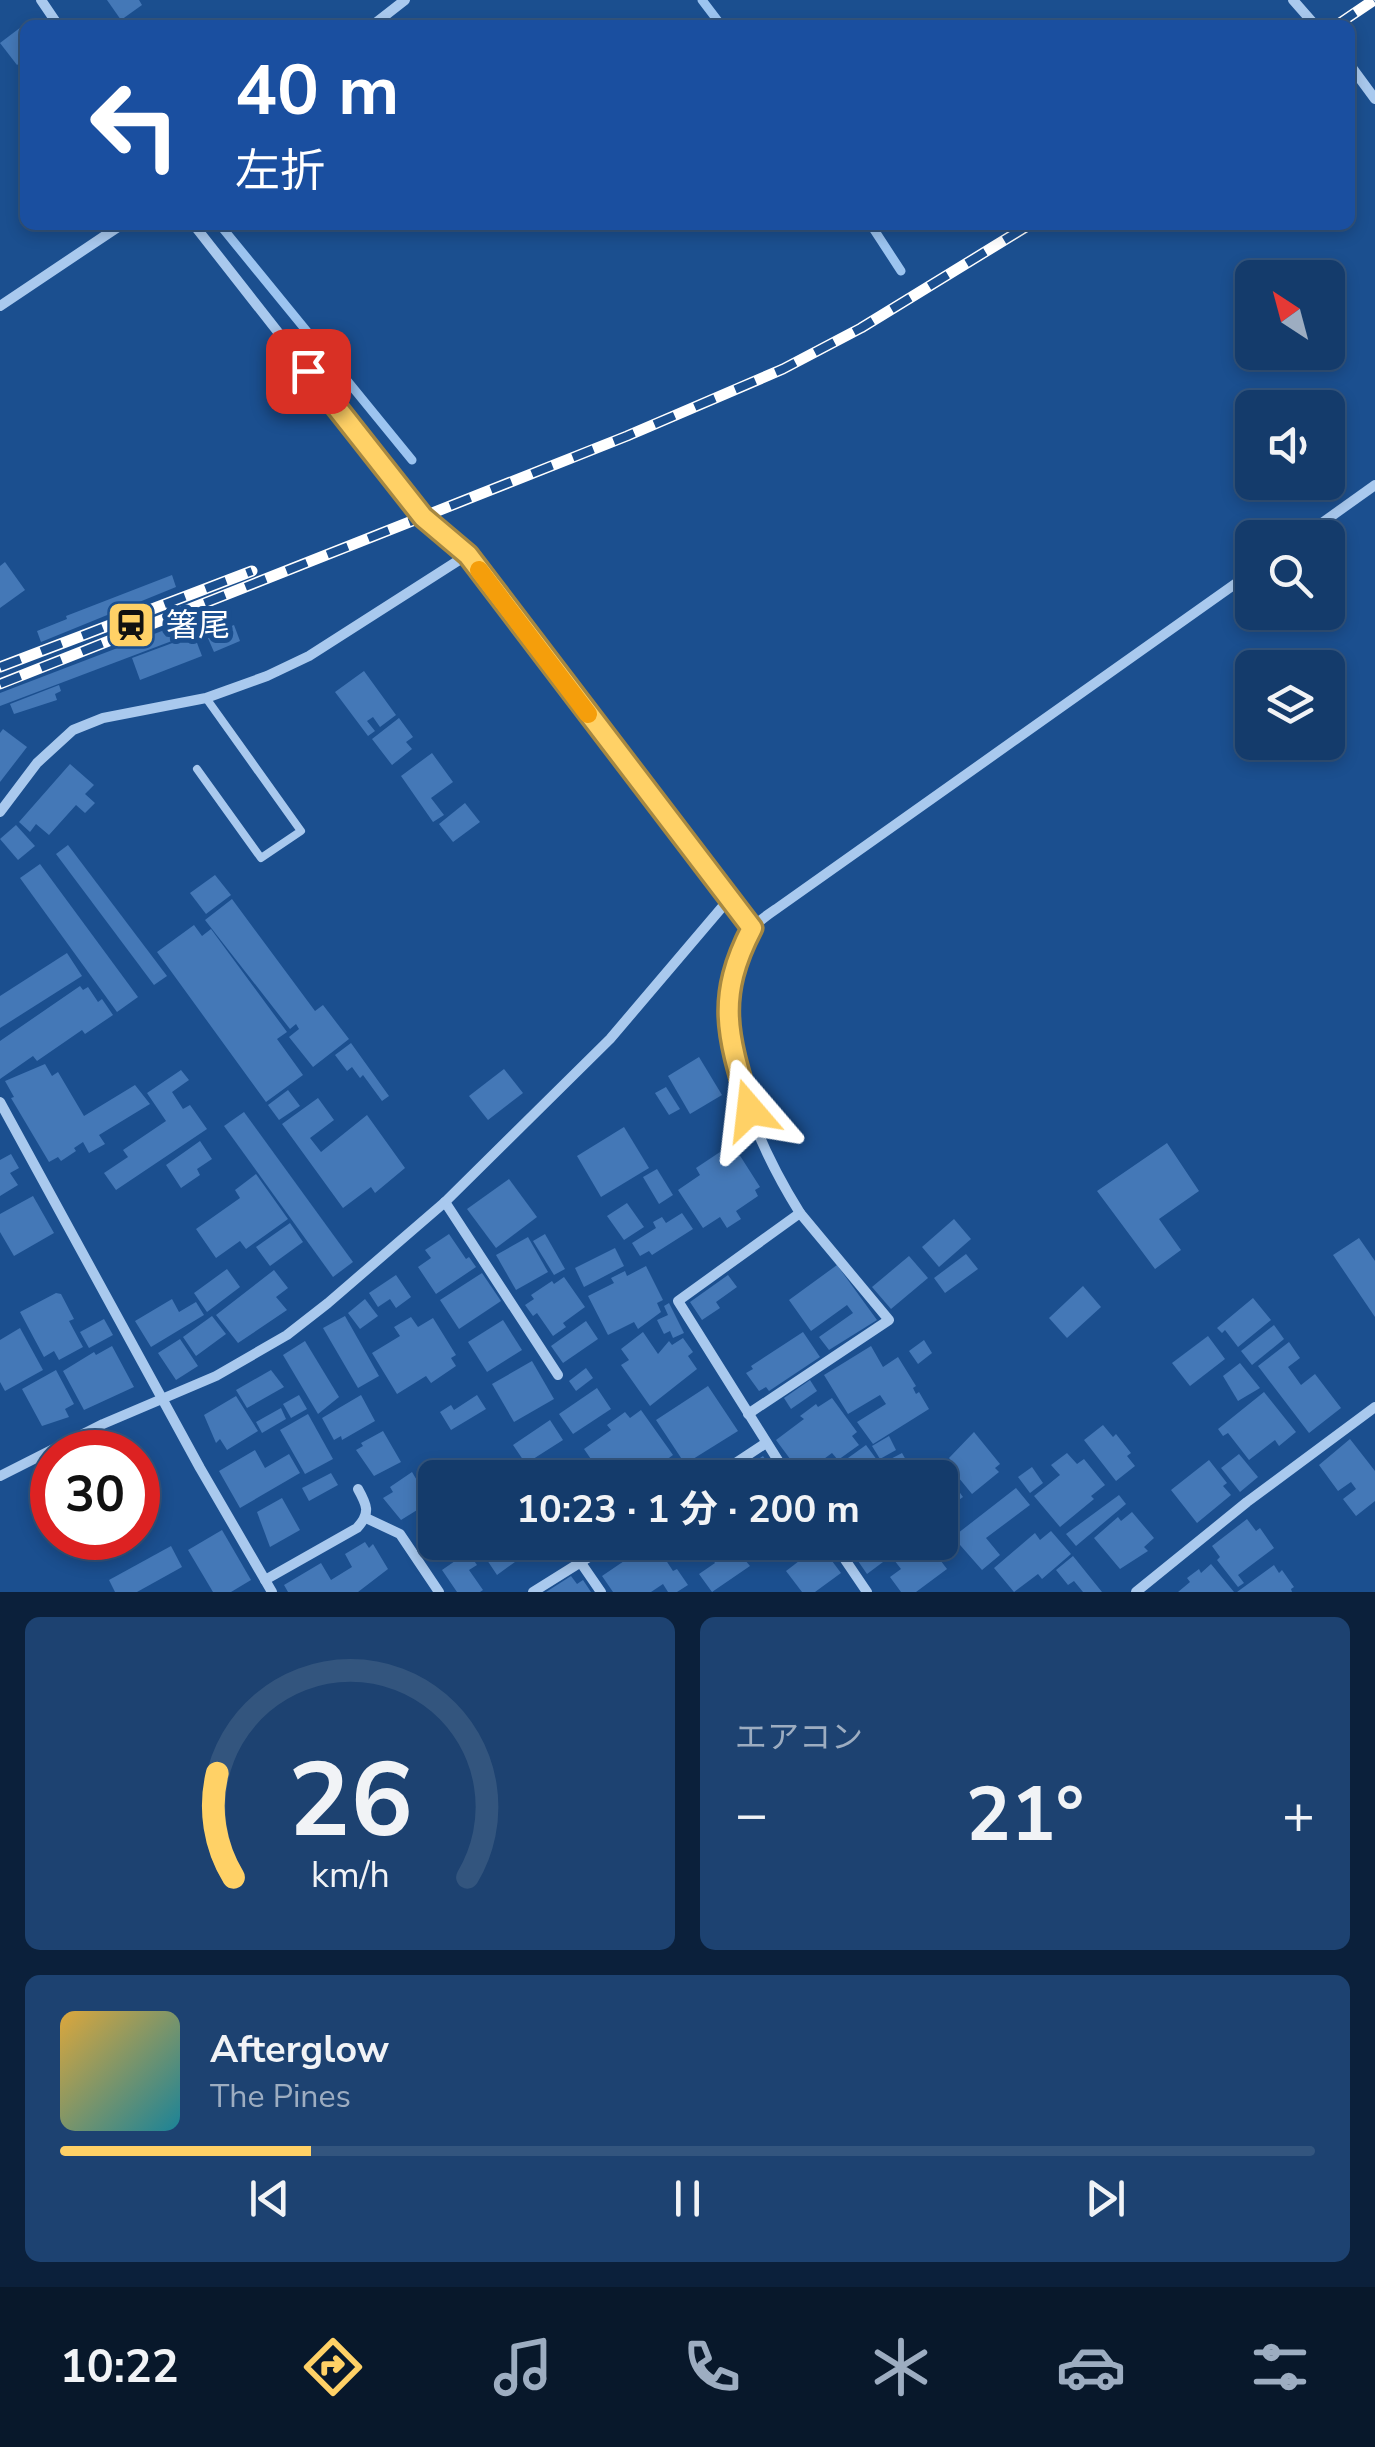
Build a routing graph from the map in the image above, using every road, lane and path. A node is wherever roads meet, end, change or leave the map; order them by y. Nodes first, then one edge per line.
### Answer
1 (405, 0) edge
2 (1293, 0) edge
3 (379, 20) edge
4 (1311, 20) edge
5 (1355, 72) edge
6 (1375, 99) edge
7 (114, 230) edge
8 (198, 230) edge
9 (0, 306) edge
10 (1375, 485) edge
11 (1326, 520) edge
12 (468, 555) junction
13 (1235, 584) edge
14 (206, 698) junction
15 (197, 769) dead end
16 (0, 812) edge
17 (728, 898) junction
18 (752, 928) junction
19 (0, 1102) edge
20 (445, 1202) junction
21 (800, 1213) junction
22 (558, 1375) dead end
23 (162, 1400) junction
24 (1375, 1408) edge
25 (748, 1414) junction
26 (766, 1443) junction
27 (740, 1460) edge
28 (777, 1460) edge
29 (0, 1476) edge
30 (358, 1489) dead end
31 (366, 1518) junction
32 (586, 1560) edge
33 (845, 1560) edge
34 (582, 1563) junction
35 (265, 1580) junction
36 (272, 1592) edge
37 (439, 1592) edge
38 (533, 1592) edge
39 (600, 1592) edge
40 (867, 1592) edge
41 (1136, 1592) edge

1 - 3 street
2 - 4 street
5 - 6 street
7 - 9 street
8 - 12 street
10 - 11 street
12 - 14 street
12 - 17 street
13 - 18 street
14 - 15 lane
14 - 16 street
17 - 18 street
17 - 20 street
18 - 21 street
19 - 23 street
20 - 22 street
20 - 23 street
21 - 25 street
21 - 25 street
23 - 29 street
23 - 35 street
24 - 41 street
25 - 26 street
26 - 27 street
26 - 28 street
30 - 31 street
31 - 35 street
31 - 37 street
32 - 34 street
33 - 40 street
34 - 38 street
34 - 39 street
35 - 36 street

